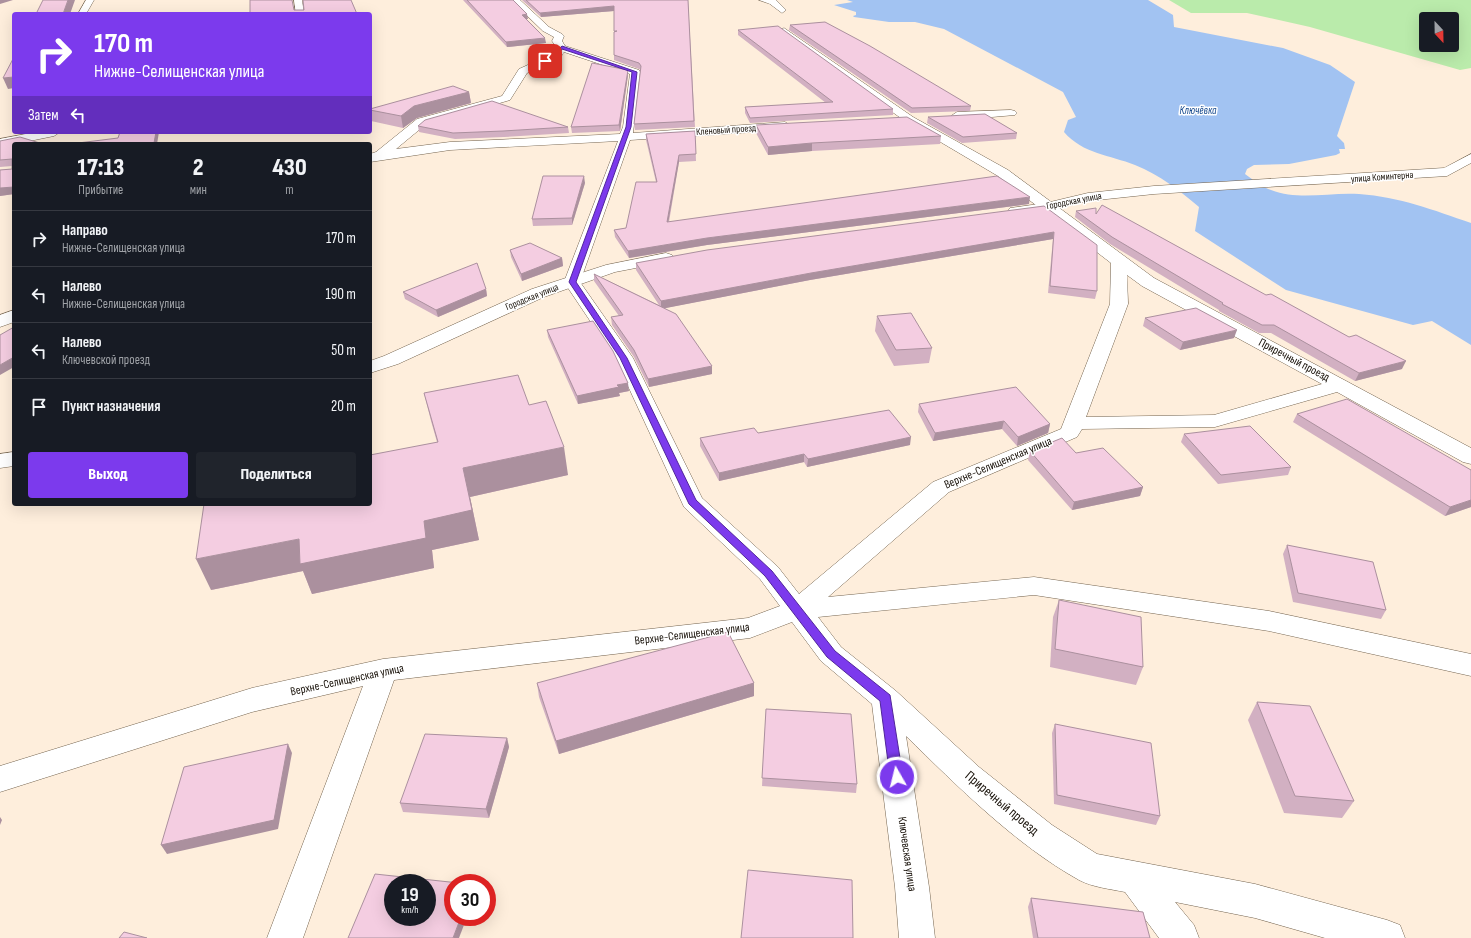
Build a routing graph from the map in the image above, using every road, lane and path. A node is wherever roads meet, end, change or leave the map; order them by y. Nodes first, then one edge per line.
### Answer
1 (90, 0) edge
2 (298, 0) edge
3 (515, 0) edge
4 (763, 0) edge
5 (782, 10) dead end
6 (83, 12) edge
7 (300, 12) edge
8 (784, 31) edge
9 (562, 48) junction
10 (1012, 113) dead end
11 (948, 116) edge
12 (933, 117) edge
13 (909, 119) junction
14 (886, 120) edge
15 (800, 125) edge
16 (36, 134) edge
17 (19, 136) edge
18 (625, 137) junction
19 (0, 143) edge
20 (374, 155) edge
21 (1471, 158) edge
22 (1154, 190) joint
23 (1046, 207) junction
24 (1002, 212) edge
25 (677, 256) edge
26 (1118, 261) junction
27 (572, 282) junction
28 (12, 316) edge
29 (0, 322) edge
30 (372, 367) edge
31 (1340, 385) junction
32 (1074, 423) junction
33 (1471, 457) edge
34 (12, 459) edge
35 (0, 460) edge
36 (797, 610) junction
37 (1471, 665) edge
38 (383, 670) junction
39 (886, 698) junction
40 (0, 779) edge
41 (1135, 877) junction
42 (285, 938) edge
43 (917, 938) edge
44 (1181, 938) edge
45 (1388, 938) edge

1 - 6 street
2 - 7 street
3 - 9 street
4 - 5 street
8 - 13 street
9 - 18 street
9 - 20 street
10 - 11 street
12 - 13 street
13 - 14 street
13 - 23 street
15 - 18 street, Кленовый проезд
16 - 17 street
17 - 19 street
18 - 20 street, Кленовый проезд
18 - 27 street
21 - 22 street, улица Коминтерна
22 - 23 street, Городская улица
23 - 24 street, Городская улица
23 - 26 street
25 - 27 street, Городская улица
26 - 31 street, Приречный проезд
26 - 32 street, Верхне-Селищенская улица
27 - 30 street, Городская улица
27 - 36 street
28 - 29 street
31 - 32 street
31 - 33 street, Приречный проезд
32 - 36 street, Верхне-Селищенская улица
34 - 35 street
36 - 37 street
36 - 38 street, Верхне-Селищенская улица
36 - 39 street
38 - 40 street, Верхне-Селищенская улица
38 - 42 street
39 - 41 street, Приречный проезд
39 - 43 street, Ключевская улица
41 - 44 street
41 - 45 street, Приречный проезд

